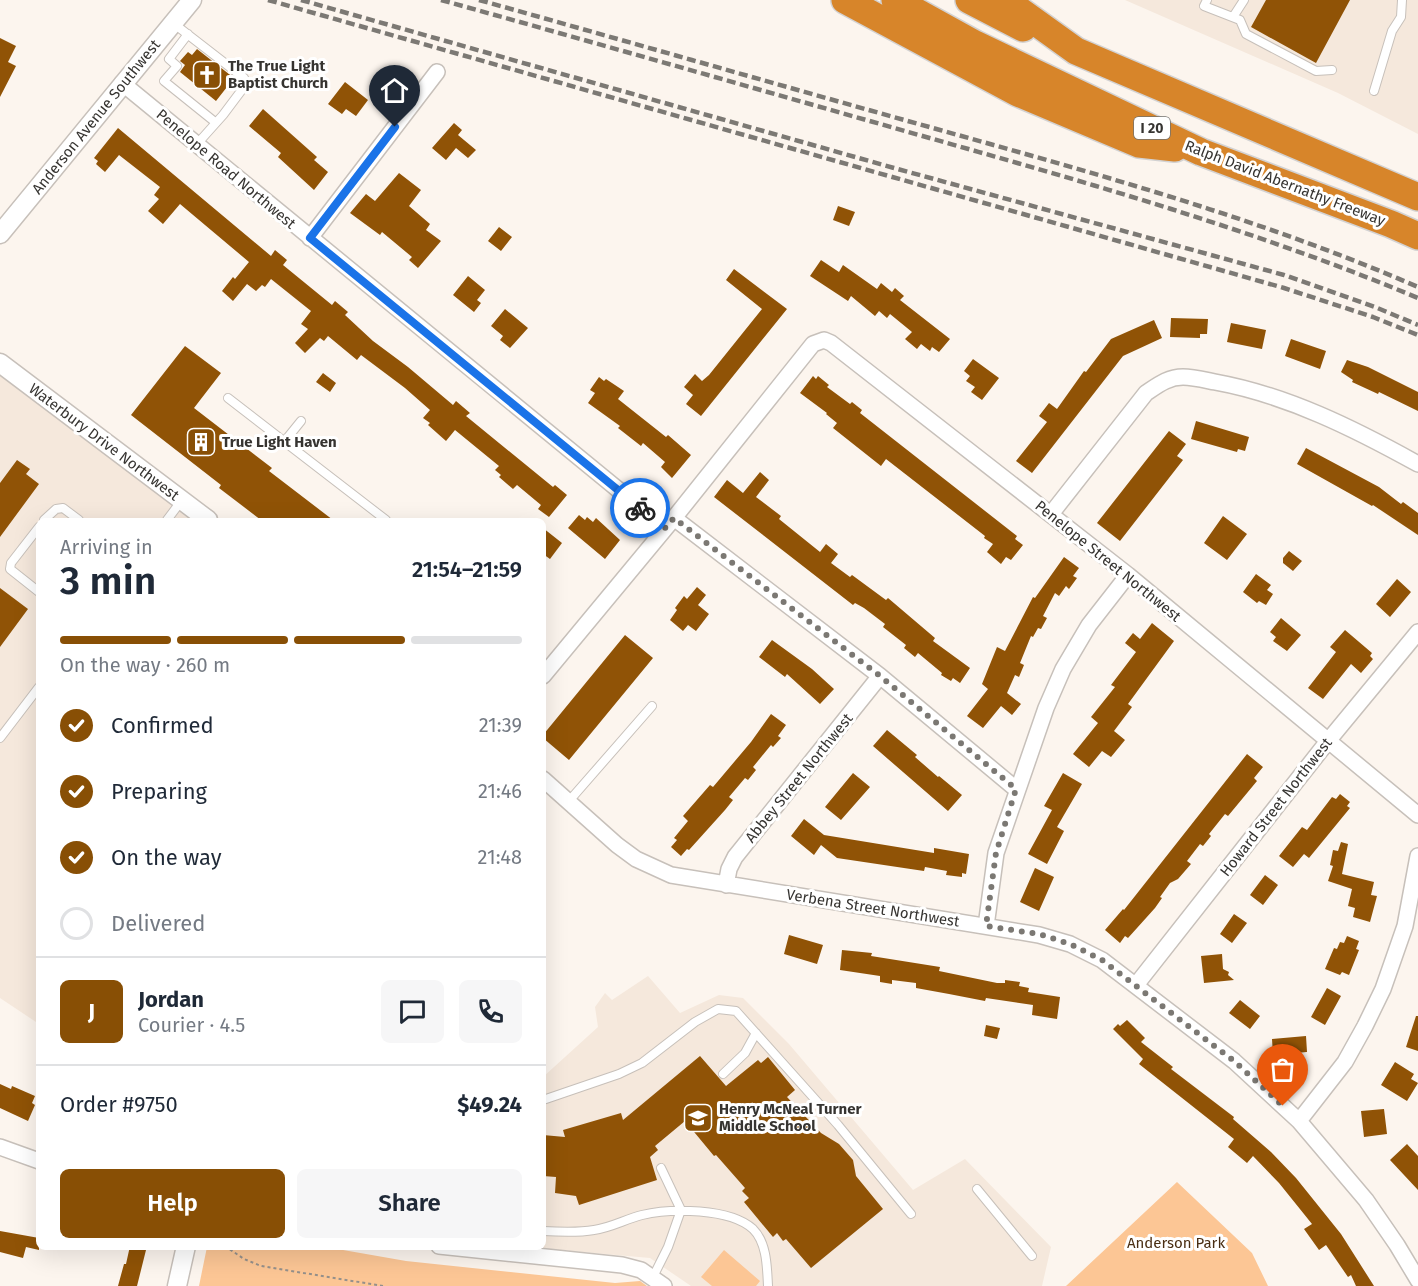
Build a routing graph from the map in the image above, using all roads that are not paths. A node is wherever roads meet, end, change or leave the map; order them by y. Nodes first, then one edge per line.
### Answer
1 (192, 0) edge
2 (844, 0) edge
3 (895, 0) edge
4 (969, 0) edge
5 (1005, 0) edge
6 (1207, 0) edge
7 (1244, 0) edge
8 (1402, 0) edge
9 (1233, 17) junction
10 (176, 19) junction
11 (188, 34) junction
12 (1076, 51) junction
13 (1332, 70) dead end
14 (438, 72) dead end
15 (122, 83) junction
16 (1374, 91) dead end
17 (215, 122) junction
18 (197, 144) junction
19 (1201, 152) junction
20 (1418, 197) edge
21 (0, 234) edge
22 (1418, 236) edge
23 (310, 238) junction
24 (0, 363) edge
25 (228, 398) dead end
26 (301, 421) dead end
27 (284, 442) junction
28 (1418, 464) edge
29 (182, 501) junction
30 (1051, 514) junction
31 (46, 518) edge
32 (76, 518) edge
33 (169, 518) edge
34 (205, 518) edge
35 (383, 518) edge
36 (670, 523) junction
37 (36, 538) edge
38 (1128, 575) junction
39 (36, 590) edge
40 (1418, 632) edge
41 (546, 672) edge
42 (880, 676) junction
43 (36, 691) edge
44 (652, 706) dead end
45 (0, 738) edge
46 (1328, 741) junction
47 (546, 782) edge
48 (1016, 789) junction
49 (569, 801) junction
50 (1418, 815) edge
51 (1418, 856) edge
52 (726, 885) junction
53 (986, 926) junction
54 (1136, 985) junction
55 (756, 1033) junction
56 (723, 1074) dead end
57 (546, 1099) edge
58 (1299, 1121) junction
59 (0, 1147) edge
60 (36, 1160) edge
61 (661, 1168) dead end
62 (977, 1189) dead end
63 (681, 1210) junction
64 (911, 1214) dead end
65 (546, 1231) edge
66 (185, 1250) edge
67 (478, 1250) edge
68 (1032, 1256) dead end
69 (1418, 1280) edge
70 (658, 1282) edge
71 (177, 1286) edge
72 (768, 1286) edge

1 - 10 street, Anderson Avenue Southwest
2 - 19 highway
3 - 19 highway, Ralph David Abernathy Freeway / I 20
4 - 12 highway
5 - 12 highway
6 - 9 lane
7 - 9 lane
8 - 16 lane
9 - 13 lane
10 - 11 lane
10 - 15 street, Anderson Avenue Southwest
11 - 17 lane
11 - 17 lane
12 - 20 highway
14 - 23 street
15 - 18 street, Penelope Road Northwest
15 - 21 street, Anderson Avenue Southwest
17 - 18 lane
18 - 23 street, Penelope Road Northwest
19 - 22 highway, Ralph David Abernathy Freeway / I 20
23 - 36 street, Penelope Road Northwest
24 - 29 street, Waterbury Drive Northwest
25 - 27 lane
26 - 27 lane
27 - 35 lane
28 - 30 street
29 - 33 lane
29 - 34 street, Waterbury Drive Northwest
30 - 36 street, Penelope Street Northwest
30 - 38 street, Penelope Street Northwest
31 - 32 lane
36 - 41 street, Penelope Street Northwest
36 - 42 street, Penelope Road Northwest
37 - 39 lane
38 - 46 street, Penelope Street Northwest
38 - 48 street
40 - 46 street, Howard Street Northwest
42 - 48 street, Penelope Road Northwest
42 - 52 street, Abbey Street Northwest
43 - 45 lane
44 - 49 lane
46 - 50 street, Penelope Street Northwest
46 - 54 street, Howard Street Northwest
47 - 49 street, Verbena Street Northwest
48 - 53 street
49 - 52 street, Verbena Street Northwest
51 - 58 street
52 - 53 street, Verbena Street Northwest
53 - 54 street, Verbena Street Northwest
54 - 58 street, Verbena Street Northwest
55 - 56 lane
55 - 57 lane
55 - 64 lane
58 - 69 street, Verbena Street Northwest
59 - 60 street
61 - 63 lane
62 - 68 lane
63 - 65 lane
63 - 70 lane
63 - 72 lane
66 - 71 street
67 - 70 street

